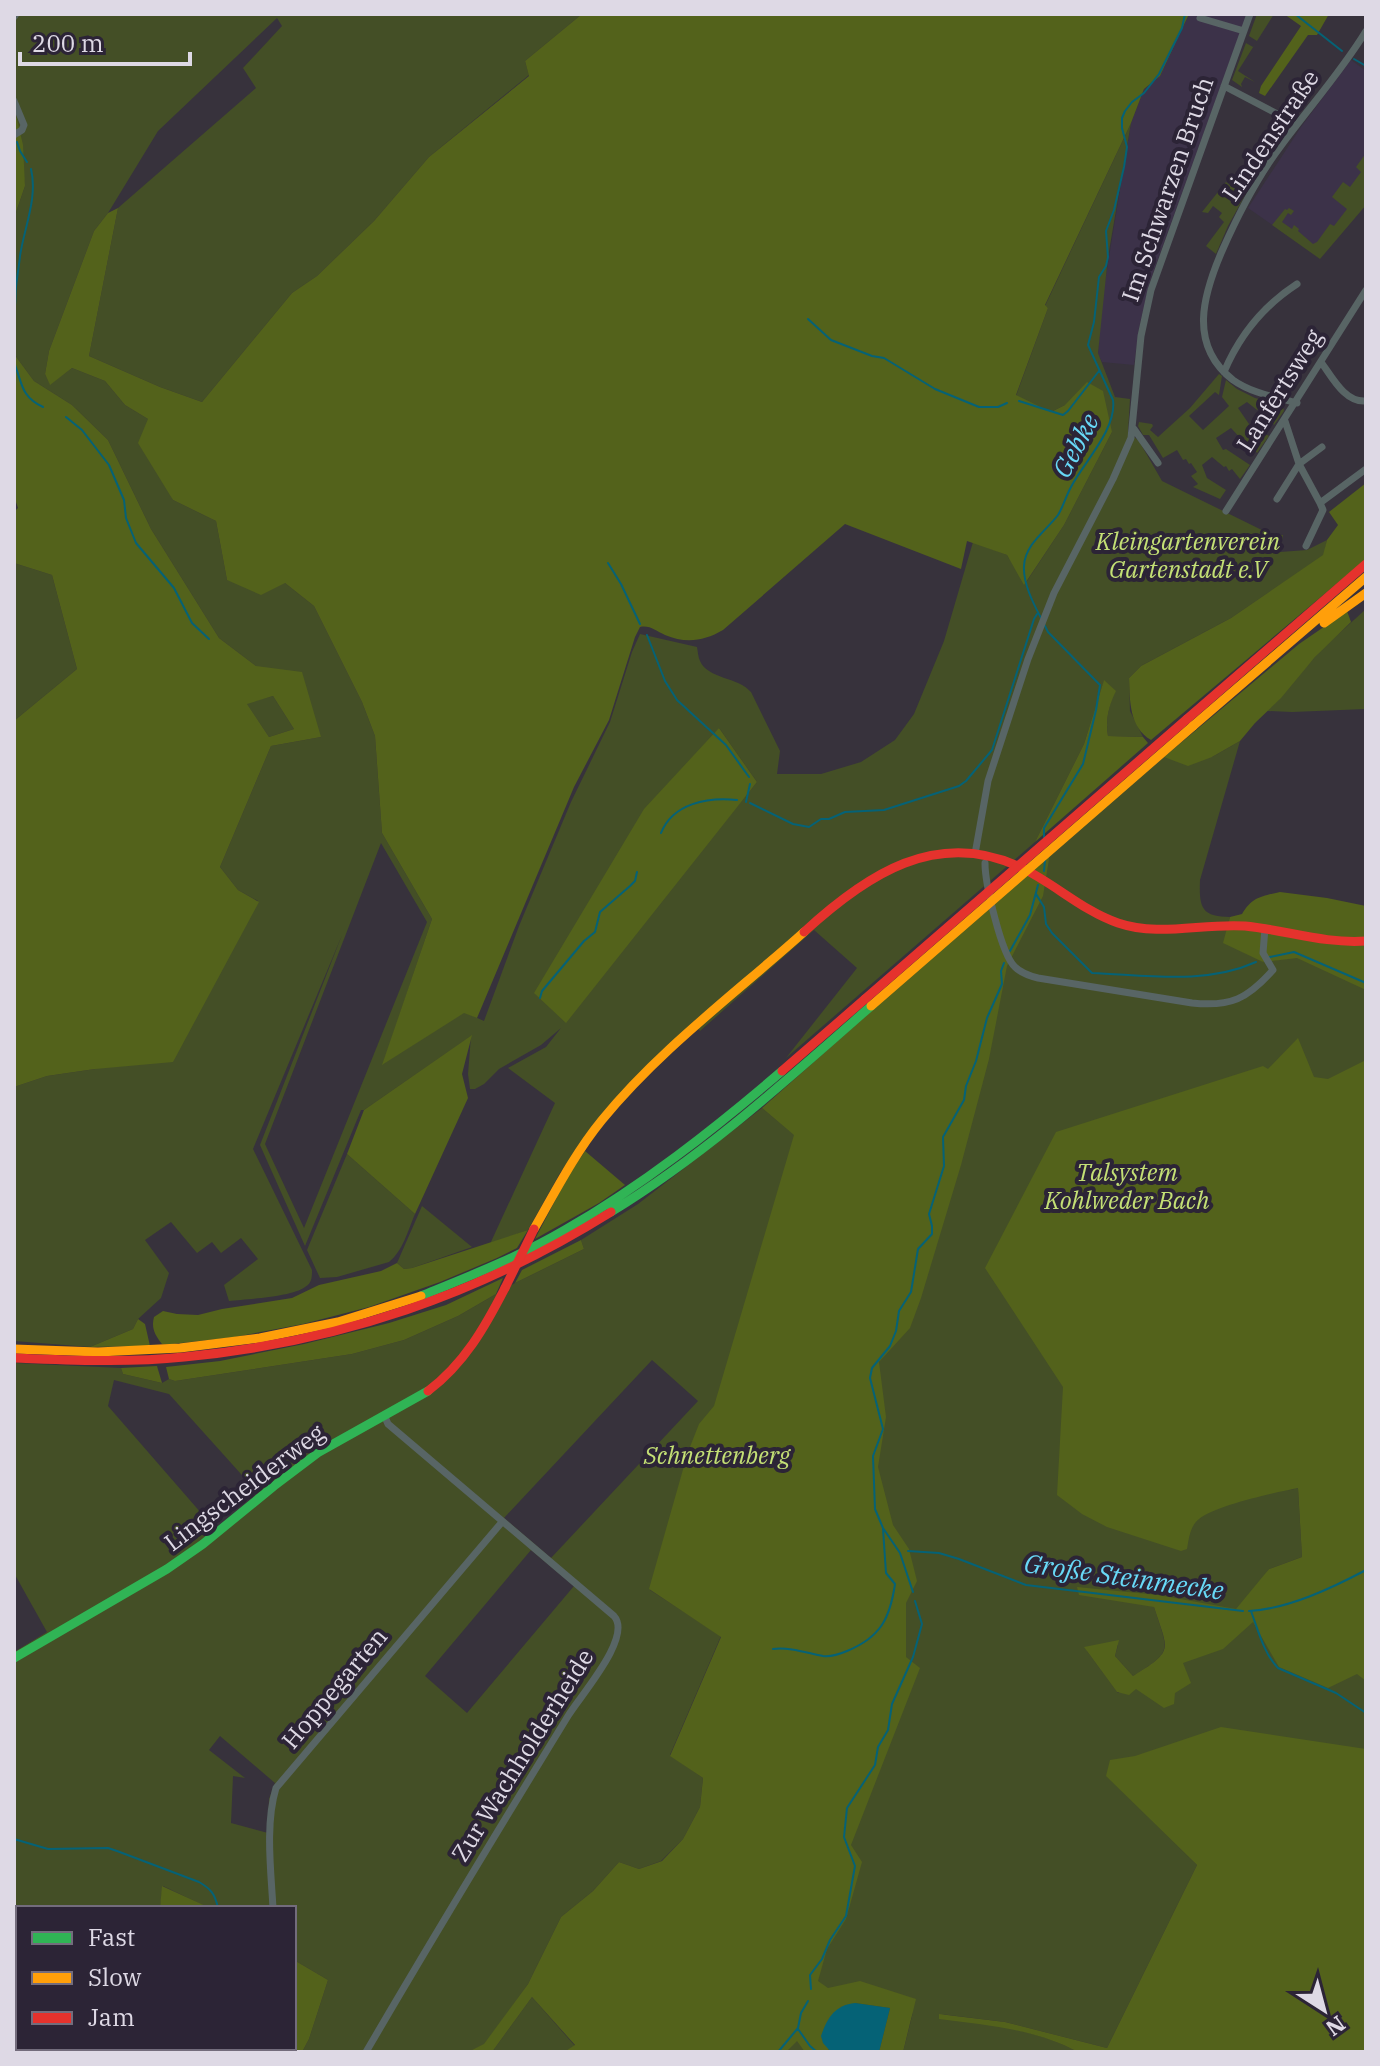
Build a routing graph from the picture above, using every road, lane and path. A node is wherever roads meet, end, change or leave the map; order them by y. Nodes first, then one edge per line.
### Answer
1 (1250, 14) edge
2 (1200, 18) dead end
3 (1244, 31) junction
4 (1366, 31) edge
5 (1224, 86) junction
6 (14, 101) edge
7 (1296, 126) junction
8 (14, 135) edge
9 (1297, 284) dead end
10 (1366, 290) edge
11 (1321, 362) junction
12 (1224, 372) junction
13 (1366, 401) edge
14 (1297, 403) junction
15 (1285, 421) junction
16 (1133, 428) junction
17 (1322, 447) dead end
18 (1158, 463) dead end
19 (1299, 464) junction
20 (1366, 469) edge
21 (1277, 499) dead end
22 (1320, 503) junction
23 (1226, 511) dead end
24 (1306, 546) dead end
25 (1366, 564) edge
26 (1366, 577) edge
27 (1366, 593) edge
28 (1284, 648) junction
29 (1190, 723) junction
30 (975, 854) junction
31 (985, 863) dead end
32 (1265, 928) junction
33 (1366, 941) edge
34 (868, 1002) junction
35 (14, 1349) edge
36 (14, 1358) edge
37 (385, 1417) junction
38 (502, 1522) junction
39 (14, 1658) edge
40 (273, 1906) edge
41 (366, 2052) edge

1 - 3 street, Im Schwarzen Bruch
2 - 3 street
3 - 5 street, Im Schwarzen Bruch
4 - 7 street, Lindenstraße
5 - 7 street
5 - 16 street, Im Schwarzen Bruch
6 - 8 street
7 - 12 street, Lindenstraße
9 - 12 street
10 - 11 street, Lanfertsweg
11 - 13 street
11 - 14 street, Lanfertsweg
12 - 14 street
14 - 15 street, Lanfertsweg
15 - 19 street
15 - 23 street, Lanfertsweg
16 - 18 street
16 - 30 street, Im Schwarzen Bruch
17 - 19 street
19 - 21 street
19 - 22 street
20 - 22 street
22 - 24 street
25 - 29 main road
26 - 28 main road
27 - 28 main road
28 - 29 main road
29 - 34 main road, bridge
30 - 32 main road, Lingscheiderweg
30 - 37 main road, Lingscheiderweg, bridge
31 - 32 street
32 - 33 main road, Lingscheiderweg
34 - 35 main road
34 - 36 main road
37 - 38 street, Zur Wachholderheide
37 - 39 main road, Lingscheiderweg
38 - 40 street, Hoppegarten
38 - 41 street, Zur Wachholderheide

